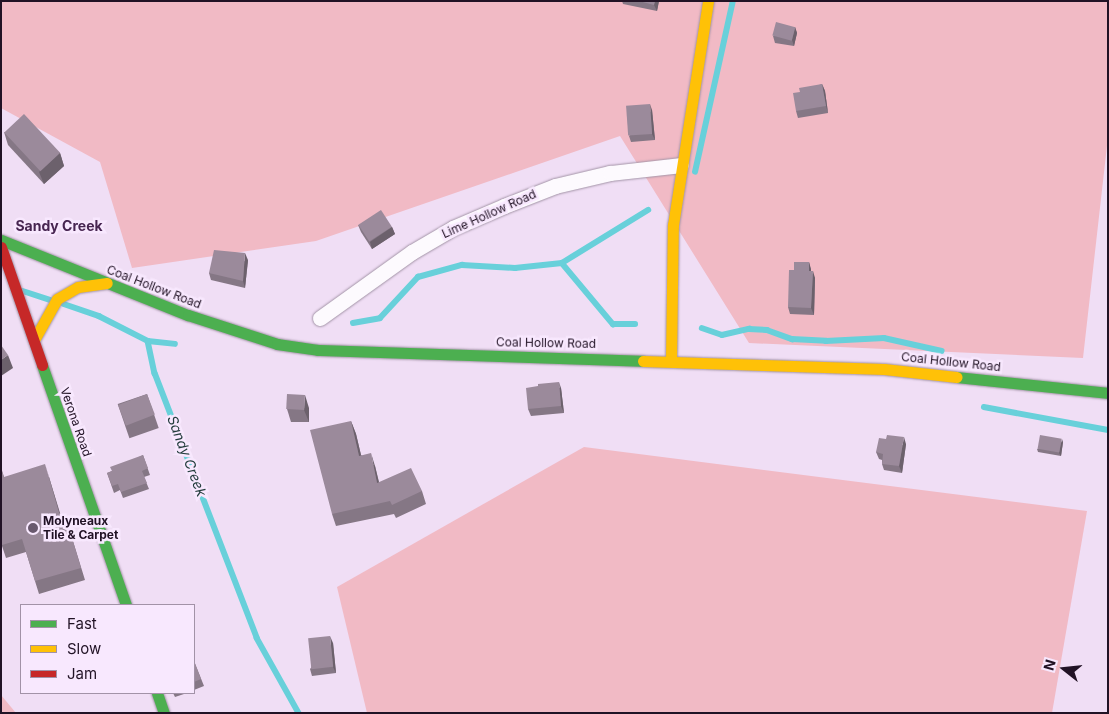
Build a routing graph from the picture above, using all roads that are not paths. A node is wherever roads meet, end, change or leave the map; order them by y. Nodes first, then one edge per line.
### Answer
1 (708, 1) edge
2 (681, 165) junction
3 (1, 240) edge
4 (1, 247) edge
5 (107, 283) junction
6 (320, 318) dead end
7 (34, 340) junction
8 (671, 360) junction
9 (1108, 394) edge
10 (126, 604) edge
11 (157, 694) edge
12 (164, 713) edge

1 - 2 main road
2 - 6 street, Lime Hollow Road
2 - 8 main road
3 - 5 main road, Coal Hollow Road
4 - 7 main road, Verona Road
5 - 7 main road
5 - 8 main road, Coal Hollow Road
7 - 10 main road, Verona Road
8 - 9 main road, Coal Hollow Road
11 - 12 main road

